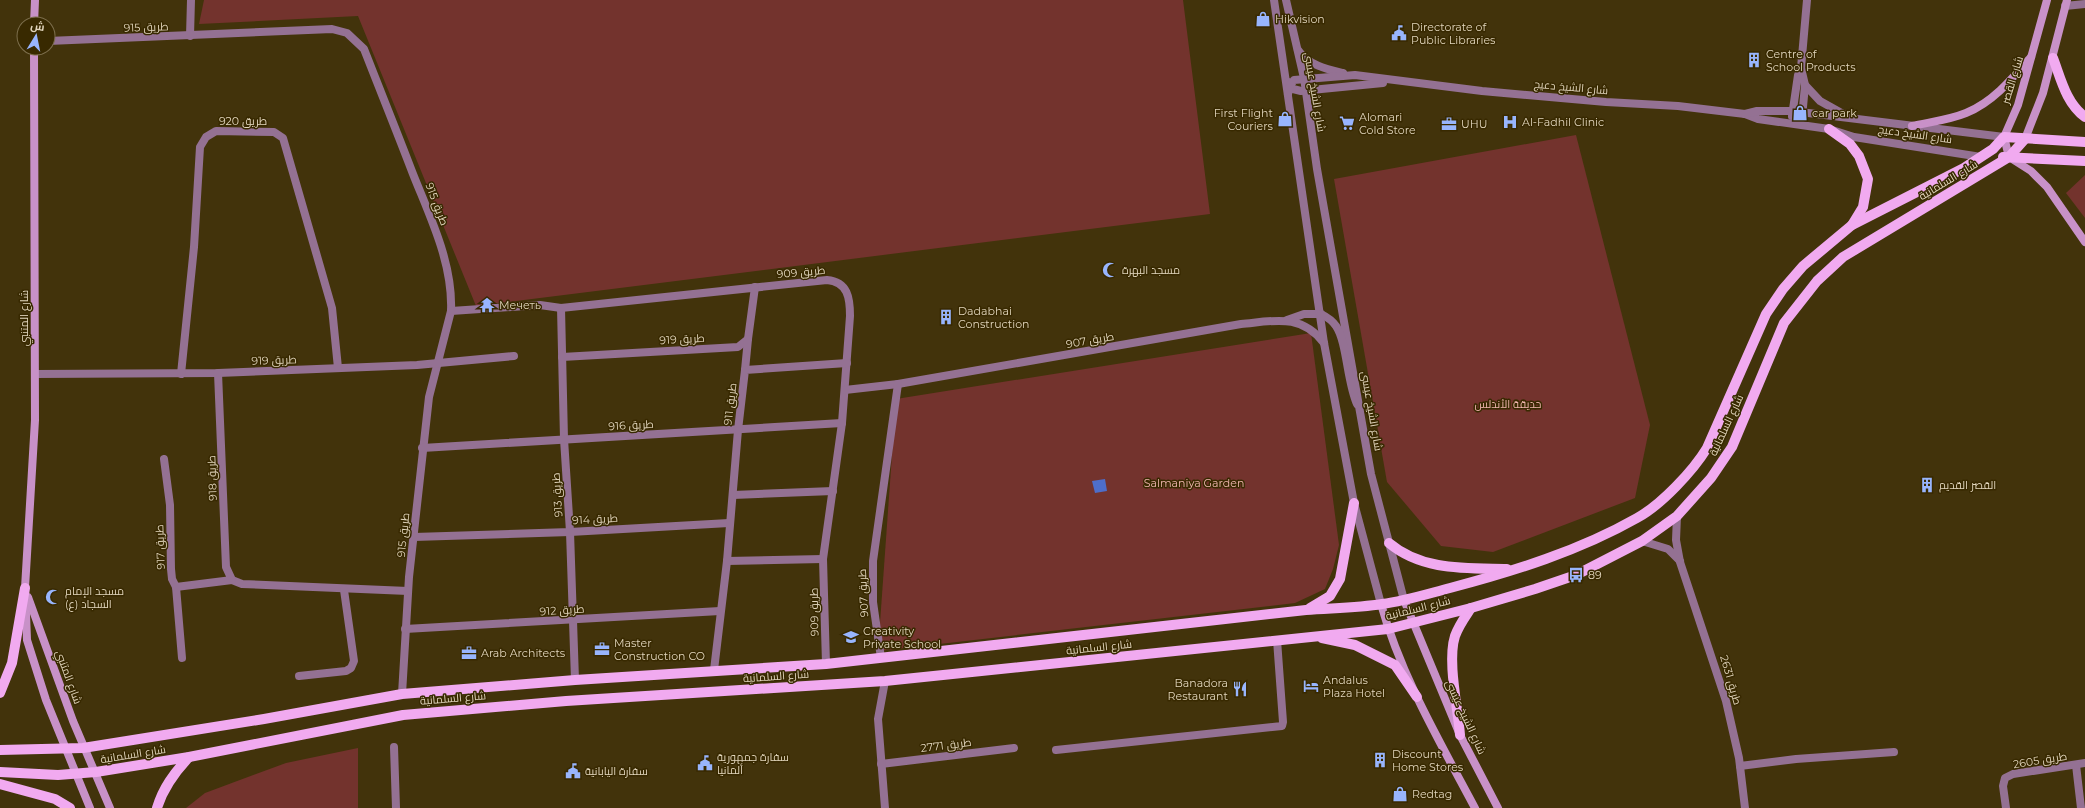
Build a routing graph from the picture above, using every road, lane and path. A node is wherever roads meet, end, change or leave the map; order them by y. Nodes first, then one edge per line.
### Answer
1 (35, 0) edge
2 (191, 0) edge
3 (1274, 0) edge
4 (1286, 0) edge
5 (1807, 0) edge
6 (2047, 0) edge
7 (2066, 3) edge
8 (2085, 4) edge
9 (34, 16) edge
10 (190, 36) junction
11 (56, 41) edge
12 (1295, 43) junction
13 (2032, 55) junction
14 (34, 56) edge
15 (2053, 58) junction
16 (1802, 68) junction
17 (1355, 75) junction
18 (1285, 76) junction
19 (1304, 78) junction
20 (1396, 82) junction
21 (1805, 85) junction
22 (1290, 86) junction
23 (1306, 91) junction
24 (1288, 94) junction
25 (1792, 111) junction
26 (1802, 113) junction
27 (1745, 114) junction
28 (1847, 116) junction
29 (2085, 117) edge
30 (1791, 122) junction
31 (1802, 124) junction
32 (1912, 126) junction
33 (1829, 129) junction
34 (2004, 137) junction
35 (2025, 139) junction
36 (2085, 142) edge
37 (1982, 157) junction
38 (2009, 157) junction
39 (2085, 160) edge
40 (1852, 225) junction
41 (2085, 242) edge
42 (755, 287) junction
43 (561, 308) junction
44 (451, 311) junction
45 (1321, 314) junction
46 (1287, 320) junction
47 (748, 338) junction
48 (1324, 343) junction
49 (514, 356) dead end
50 (562, 357) junction
51 (437, 363) junction
52 (847, 363) junction
53 (338, 368) junction
54 (745, 370) junction
55 (218, 373) junction
56 (35, 374) junction
57 (181, 374) junction
58 (898, 384) junction
59 (844, 390) junction
60 (1362, 412) junction
61 (842, 423) junction
62 (738, 430) junction
63 (564, 439) junction
64 (422, 448) junction
65 (164, 459) dead end
66 (833, 491) junction
67 (733, 495) junction
68 (1354, 503) junction
69 (1677, 516) junction
70 (729, 523) junction
71 (570, 532) junction
72 (414, 537) junction
73 (1642, 541) junction
74 (1389, 543) junction
75 (823, 559) junction
76 (727, 561) junction
77 (1680, 562) junction
78 (1517, 570) junction
79 (232, 580) junction
80 (176, 587) junction
81 (25, 588) junction
82 (344, 590) junction
83 (408, 591) junction
84 (1404, 600) junction
85 (1382, 604) junction
86 (1471, 608) junction
87 (1306, 610) junction
88 (720, 611) junction
89 (574, 620) junction
90 (1412, 622) junction
91 (406, 629) junction
92 (1388, 629) junction
93 (1314, 636) junction
94 (1277, 640) junction
95 (182, 658) dead end
96 (881, 658) junction
97 (826, 664) junction
98 (714, 670) junction
99 (299, 676) dead end
100 (575, 680) junction
101 (885, 681) junction
102 (0, 693) edge
103 (402, 694) junction
104 (1417, 697) junction
105 (1460, 735) junction
106 (394, 747) dead end
107 (83, 748) junction
108 (1014, 748) dead end
109 (65, 749) junction
110 (0, 750) edge
111 (1056, 750) dead end
112 (1894, 752) dead end
113 (188, 757) junction
114 (881, 764) junction
115 (2085, 764) edge
116 (2076, 765) junction
117 (1740, 766) junction
118 (0, 772) edge
119 (96, 772) junction
120 (78, 774) junction
121 (0, 784) edge
122 (70, 808) edge
123 (90, 808) edge
124 (110, 808) edge
125 (157, 808) edge
126 (396, 808) edge
127 (885, 808) edge
128 (1475, 808) edge
129 (1498, 808) edge
130 (1746, 808) edge
131 (2006, 808) edge
132 (2081, 808) edge

1 - 9 main road
2 - 10 street
3 - 18 street
4 - 12 street, شارع الشيخ عيسى
5 - 16 street
6 - 13 main road, شارع القصر
7 - 8 street
7 - 15 main road
10 - 11 street, طريق 915
10 - 44 street, طريق 915
12 - 17 street
12 - 19 street, شارع الشيخ عيسى
13 - 32 main road
13 - 34 main road, شارع القصر
14 - 56 main road, شارع المتنبي
15 - 29 main road
15 - 35 main road
16 - 21 street
16 - 25 street
17 - 19 street, شارع الشيخ دعيج
17 - 20 street, شارع الشيخ دعيج
18 - 22 street
18 - 24 street
19 - 22 street, شارع الشيخ دعيج
19 - 23 street, شارع الشيخ عيسى
20 - 23 street, شارع الشيخ دعيج
20 - 27 street, شارع الشيخ دعيج
21 - 26 street
21 - 28 street
22 - 23 street, شارع الشيخ دعيج
22 - 24 street
23 - 60 street, شارع الشيخ عيسى
24 - 45 street
25 - 26 street, شارع الشيخ دعيج
25 - 27 street, شارع الشيخ دعيج
25 - 30 street
26 - 28 street, شارع الشيخ دعيج
26 - 31 street
27 - 30 street, شارع الشيخ دعيج
28 - 32 street, شارع الشيخ دعيج
30 - 31 street, شارع الشيخ دعيج
31 - 33 street, شارع الشيخ دعيج
32 - 34 street, شارع الشيخ دعيج
33 - 37 street, شارع الشيخ دعيج
33 - 40 main road
34 - 35 main road, شارع الشيخ دعيج
34 - 37 main road, شارع القصر
34 - 38 main road
35 - 36 main road, شارع الشيخ دعيج
35 - 38 main road
37 - 38 main road, شارع الشيخ دعيج
37 - 40 main road, شارع السلمانية
38 - 39 main road, شارع الشيخ دعيج
38 - 41 main road
38 - 69 main road, شارع السلمانية
40 - 78 main road, شارع السلمانية
42 - 43 street, طريق 909
42 - 47 street
42 - 52 street, طريق 909
43 - 44 street, طريق 909
43 - 50 street, طريق 913
44 - 51 street, طريق 915
45 - 46 street, طريق 907
45 - 48 street
45 - 60 street
46 - 48 street, طريق 907
46 - 58 street, طريق 907
47 - 50 street, طريق 919
47 - 54 street
48 - 68 street
49 - 51 street, طريق 919
50 - 63 street, طريق 913
51 - 53 street, طريق 919
51 - 64 street, طريق 915
52 - 54 street, طريق 911
52 - 59 street, طريق 909
53 - 55 street, طريق 919
53 - 57 street, طريق 920
54 - 62 street, طريق 911
55 - 57 street, طريق 919
55 - 79 street, طريق 918
56 - 57 street, طريق 919
56 - 81 main road, شارع المتنبي
58 - 59 street, طريق 907
58 - 96 street, طريق 907
59 - 61 street, طريق 909
60 - 74 street, شارع الشيخ عيسى
61 - 62 street, طريق 916
61 - 66 street, طريق 909
62 - 63 street, طريق 916
62 - 67 street, طريق 911
63 - 64 street, طريق 916
63 - 71 street, طريق 913
64 - 72 street, طريق 915
65 - 80 street, طريق 917
66 - 67 street
66 - 75 street, طريق 909
67 - 70 street, طريق 911
68 - 85 street
68 - 87 main road
69 - 73 main road, شارع السلمانية
69 - 77 street, طريق 2631
70 - 71 street, طريق 914
70 - 76 street, طريق 911
71 - 72 street, طريق 914
71 - 89 street, طريق 913
72 - 83 street, طريق 915
73 - 77 street, طريق 2631
73 - 86 main road, شارع السلمانية
74 - 78 main road
74 - 84 street, شارع الشيخ عيسى
75 - 76 street
75 - 97 street, طريق 909
76 - 88 street, طريق 911
77 - 117 street, طريق 2631
78 - 84 main road, شارع السلمانية
79 - 80 street
79 - 82 street
80 - 95 street, طريق 917
81 - 102 main road
81 - 107 main road, شارع المتنبي
81 - 109 main road, شارع المتنبي
82 - 83 street
82 - 99 street
83 - 91 street, طريق 915
84 - 85 main road, شارع السلمانية
84 - 90 main road, شارع الشيخ عيسى
85 - 87 main road, شارع السلمانية
85 - 92 main road
86 - 90 main road, شارع السلمانية
86 - 105 main road
87 - 96 main road, شارع السلمانية
88 - 89 street, طريق 912
88 - 98 street, طريق 911
89 - 91 street, طريق 912
89 - 100 street, طريق 913
90 - 92 main road, شارع السلمانية
90 - 105 main road, شارع الشيخ عيسى
91 - 103 street, طريق 915
92 - 93 main road, شارع السلمانية
92 - 104 main road
93 - 94 main road, شارع السلمانية
93 - 104 main road
94 - 101 main road, شارع السلمانية
94 - 111 street
96 - 97 main road, شارع السلمانية
97 - 98 main road, شارع السلمانية
98 - 100 main road, شارع السلمانية
100 - 103 main road, شارع السلمانية
101 - 113 main road, شارع السلمانية
101 - 114 street
103 - 107 main road, شارع السلمانية
104 - 128 main road
105 - 129 main road, شارع الشيخ عيسى
106 - 126 street
107 - 109 main road, شارع السلمانية
107 - 119 main road, شارع المتنبي
108 - 114 street, طريق 2771
109 - 110 main road, شارع السلمانية
109 - 120 main road, شارع المتنبي
112 - 117 street
113 - 119 main road, شارع السلمانية
113 - 125 main road
114 - 127 street
115 - 116 street, طريق 2605
116 - 131 street, طريق 2605
116 - 132 street
117 - 130 street, طريق 2631
118 - 120 main road, شارع السلمانية
119 - 120 main road, شارع السلمانية
119 - 124 main road, شارع المتنبي
120 - 123 main road, شارع المتنبي
121 - 122 main road

